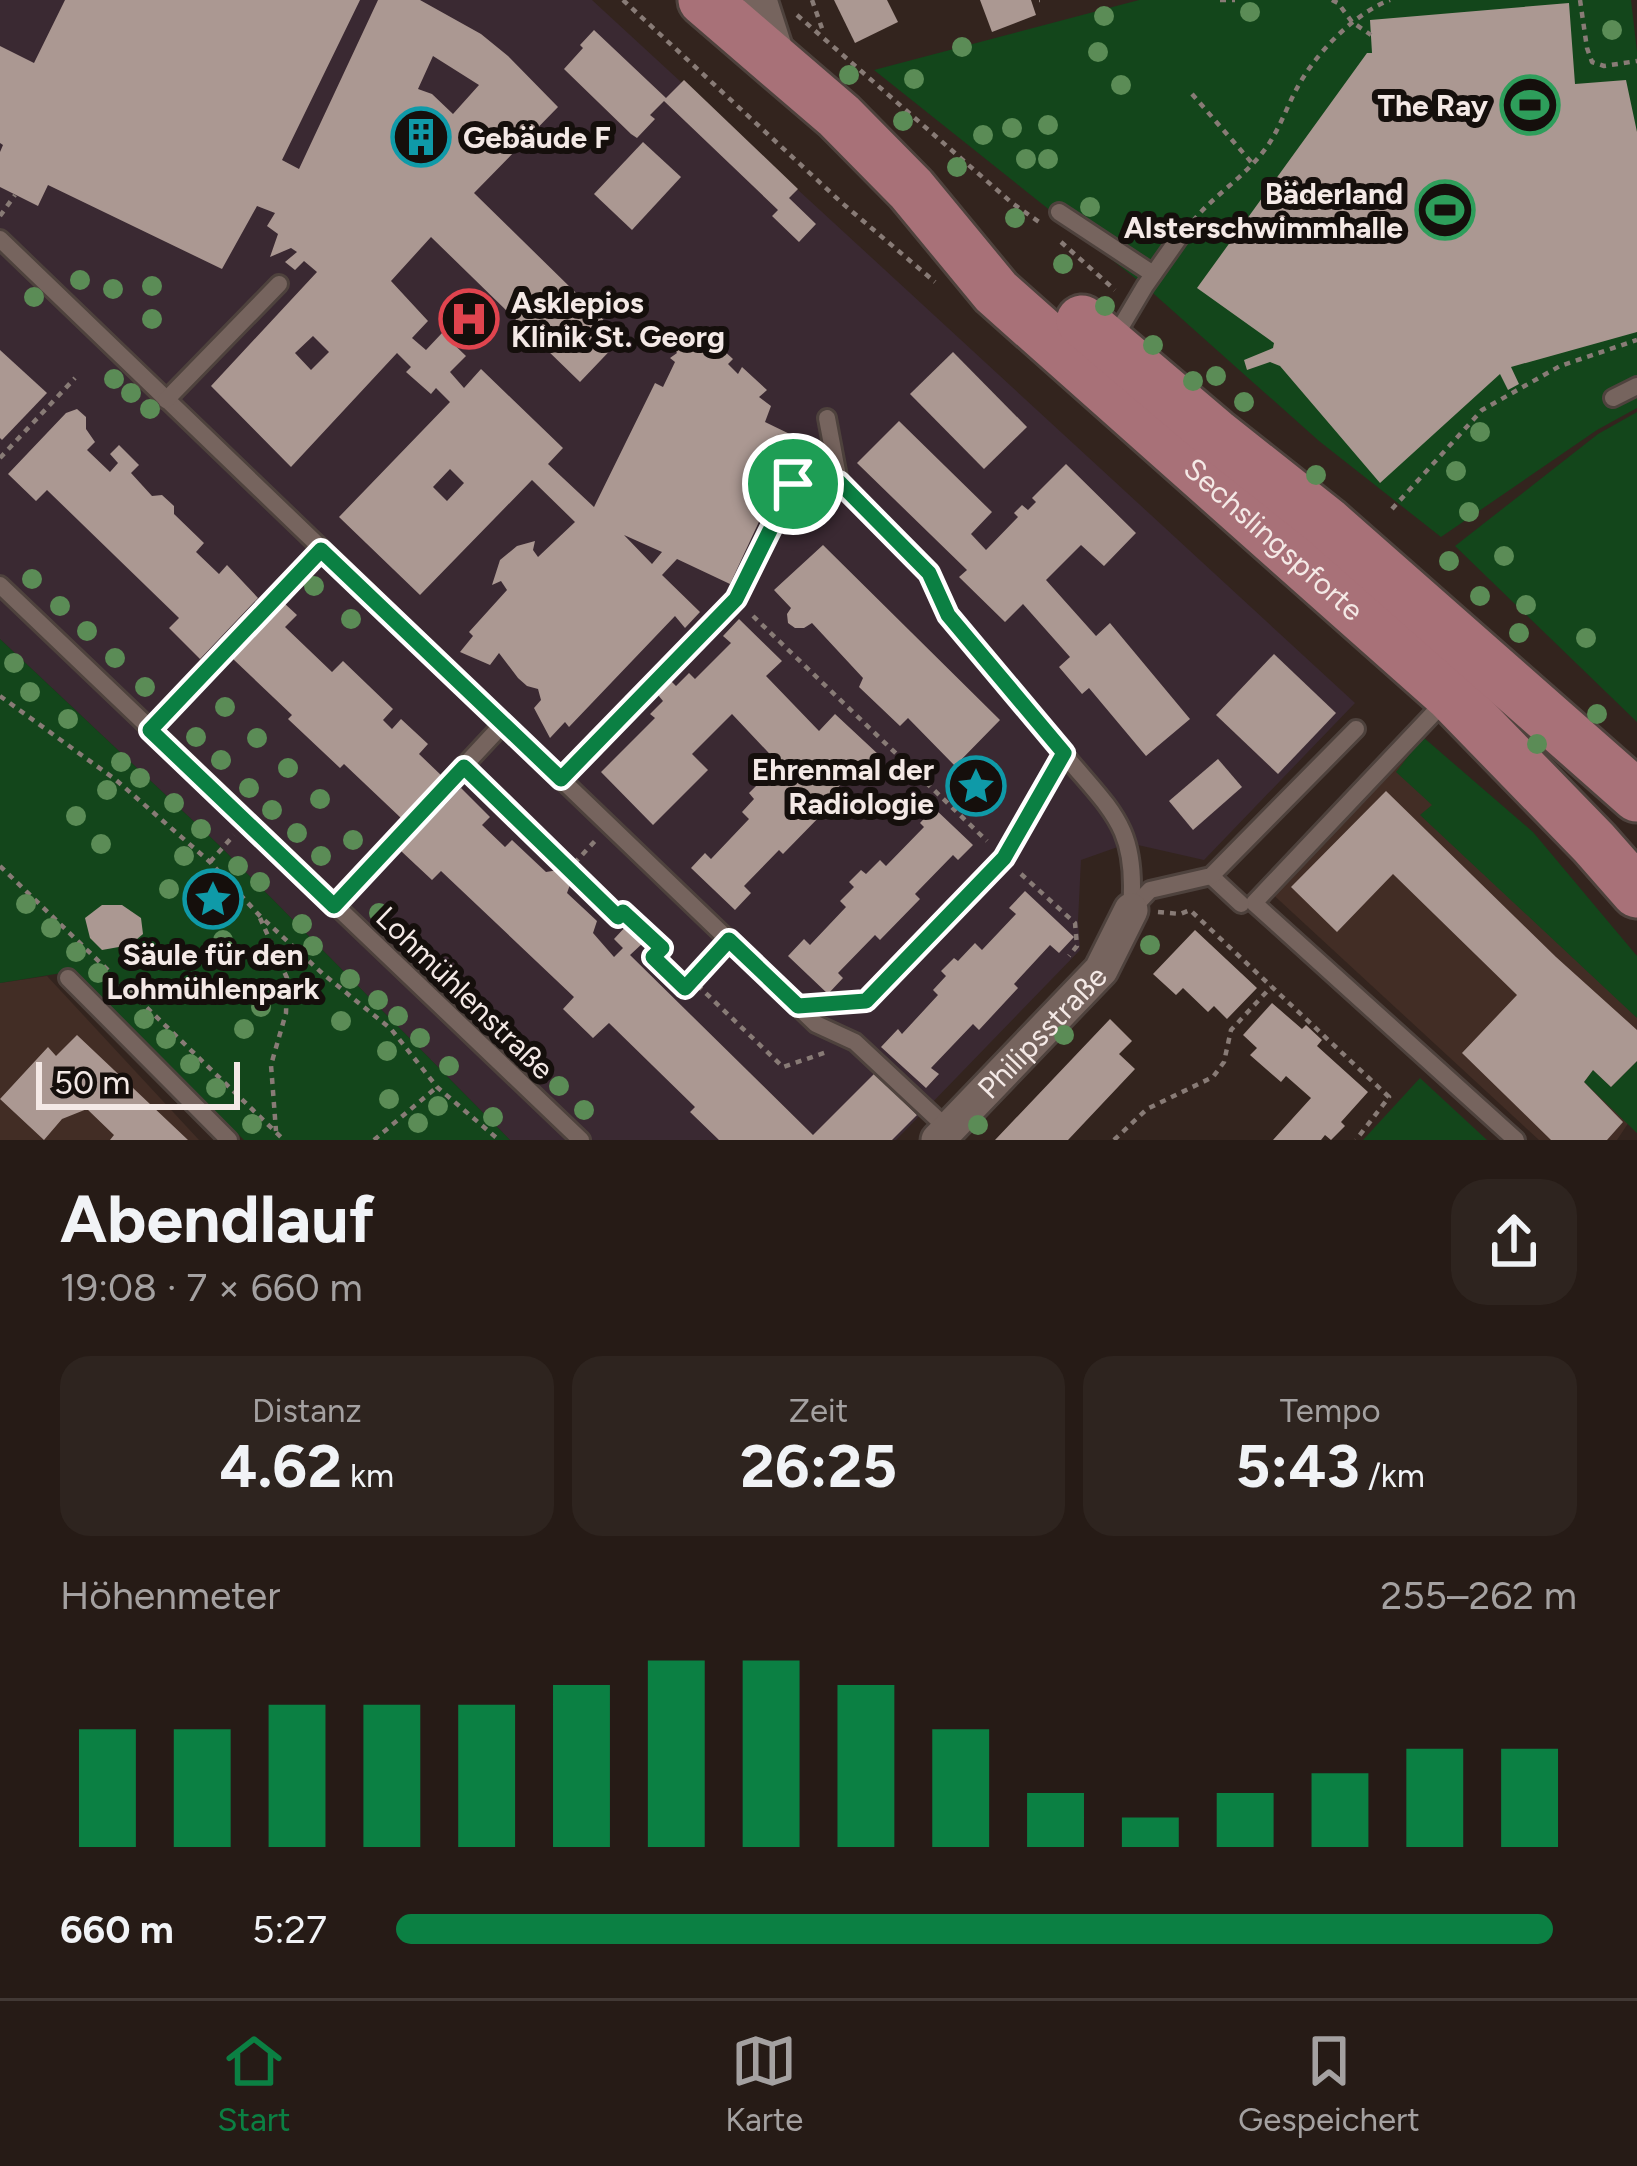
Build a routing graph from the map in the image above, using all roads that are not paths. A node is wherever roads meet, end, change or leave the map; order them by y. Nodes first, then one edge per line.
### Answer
1 (704, 0) edge
2 (760, 0) edge
3 (780, 63) junction
4 (911, 188) junction
5 (1059, 212) dead end
6 (1181, 235) road end
7 (0, 239) edge
8 (1153, 274) junction
9 (279, 284) dead end
10 (1122, 326) junction
11 (1637, 386) edge
12 (1613, 398) dead end
13 (166, 400) junction
14 (826, 418) dead end
15 (839, 482) junction
16 (321, 550) junction
17 (0, 585) edge
18 (1451, 695) junction
19 (503, 724) junction
20 (1356, 729) dead end
21 (150, 730) junction
22 (1064, 753) junction
23 (561, 779) junction
24 (1633, 789) edge
25 (1211, 876) junction
26 (1637, 892) edge
27 (1241, 904) dead end
28 (334, 906) junction
29 (1131, 910) junction
30 (68, 978) dead end
31 (798, 1006) junction
32 (943, 1135) edge
33 (230, 1140) edge
34 (581, 1140) edge
35 (1516, 1140) edge

1 - 3 main road, Sechslingspforte
2 - 3 street
3 - 4 main road, Sechslingspforte
4 - 10 main road, Sechslingspforte
4 - 18 main road, Sechslingspforte
5 - 8 lane
6 - 8 lane
7 - 13 lane
8 - 10 lane
9 - 13 lane
10 - 24 main road, Sechslingspforte
11 - 12 lane
13 - 16 lane
14 - 15 lane
15 - 22 lane
15 - 23 lane
16 - 19 lane
16 - 21 lane
17 - 21 lane, Lohmühlenstraße
18 - 26 main road, Sechslingspforte
18 - 35 lane
19 - 23 lane
19 - 28 lane
20 - 25 lane
21 - 28 lane, Lohmühlenstraße
22 - 29 lane
22 - 31 lane
23 - 31 lane
25 - 27 lane
25 - 29 lane
28 - 34 lane, Lohmühlenstraße
29 - 32 street, Philipsstraße
30 - 33 lane
31 - 32 lane

